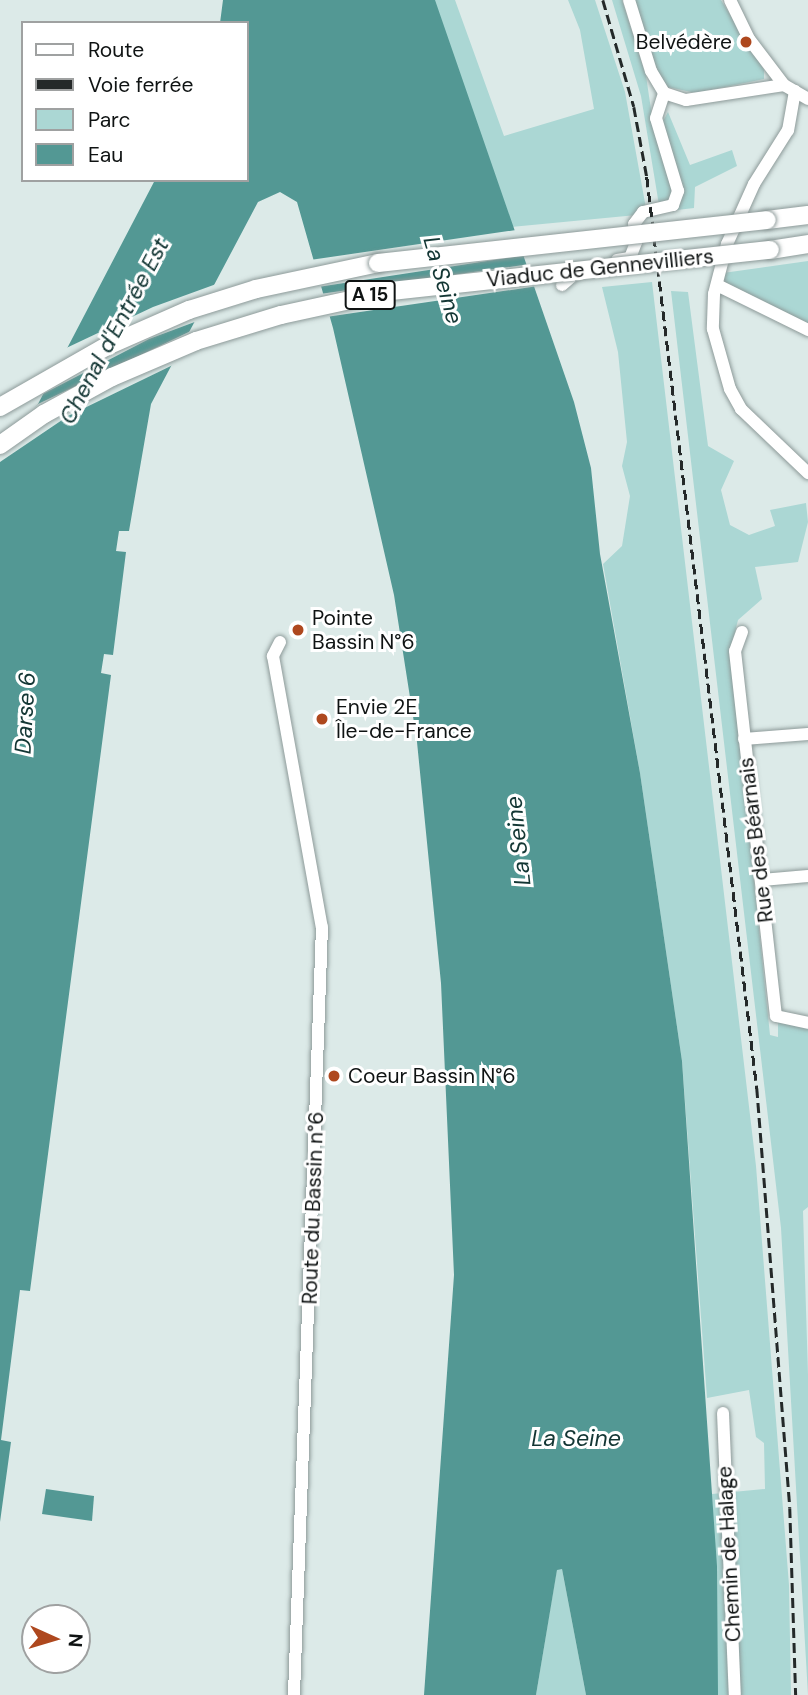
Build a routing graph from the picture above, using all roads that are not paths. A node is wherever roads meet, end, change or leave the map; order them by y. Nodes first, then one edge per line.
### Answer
1 (629, 0) edge
2 (730, 0) edge
3 (789, 88) junction
4 (664, 93) junction
5 (808, 99) edge
6 (808, 215) edge
7 (808, 244) edge
8 (562, 285) dead end
9 (717, 285) junction
10 (808, 330) edge
11 (0, 407) edge
12 (0, 445) edge
13 (808, 473) edge
14 (742, 632) dead end
15 (280, 642) dead end
16 (808, 734) edge
17 (744, 739) junction
18 (808, 876) edge
19 (762, 880) junction
20 (808, 1023) edge
21 (723, 1413) dead end
22 (294, 1695) edge
23 (735, 1695) edge

1 - 4 street
2 - 3 street
3 - 4 street
3 - 5 street
3 - 9 street
4 - 8 street
6 - 11 highway, Viaduc de Gennevilliers / A 15, bridge
7 - 12 highway, Viaduc de Gennevilliers / A 15, bridge
9 - 10 street
9 - 13 street
14 - 17 street, Rue des Béarnais
15 - 22 street, Route du Bassin n°6
16 - 17 street
17 - 19 street, Rue des Béarnais
18 - 19 street
19 - 20 street, Rue des Béarnais
21 - 23 street, Chemin de Halage

